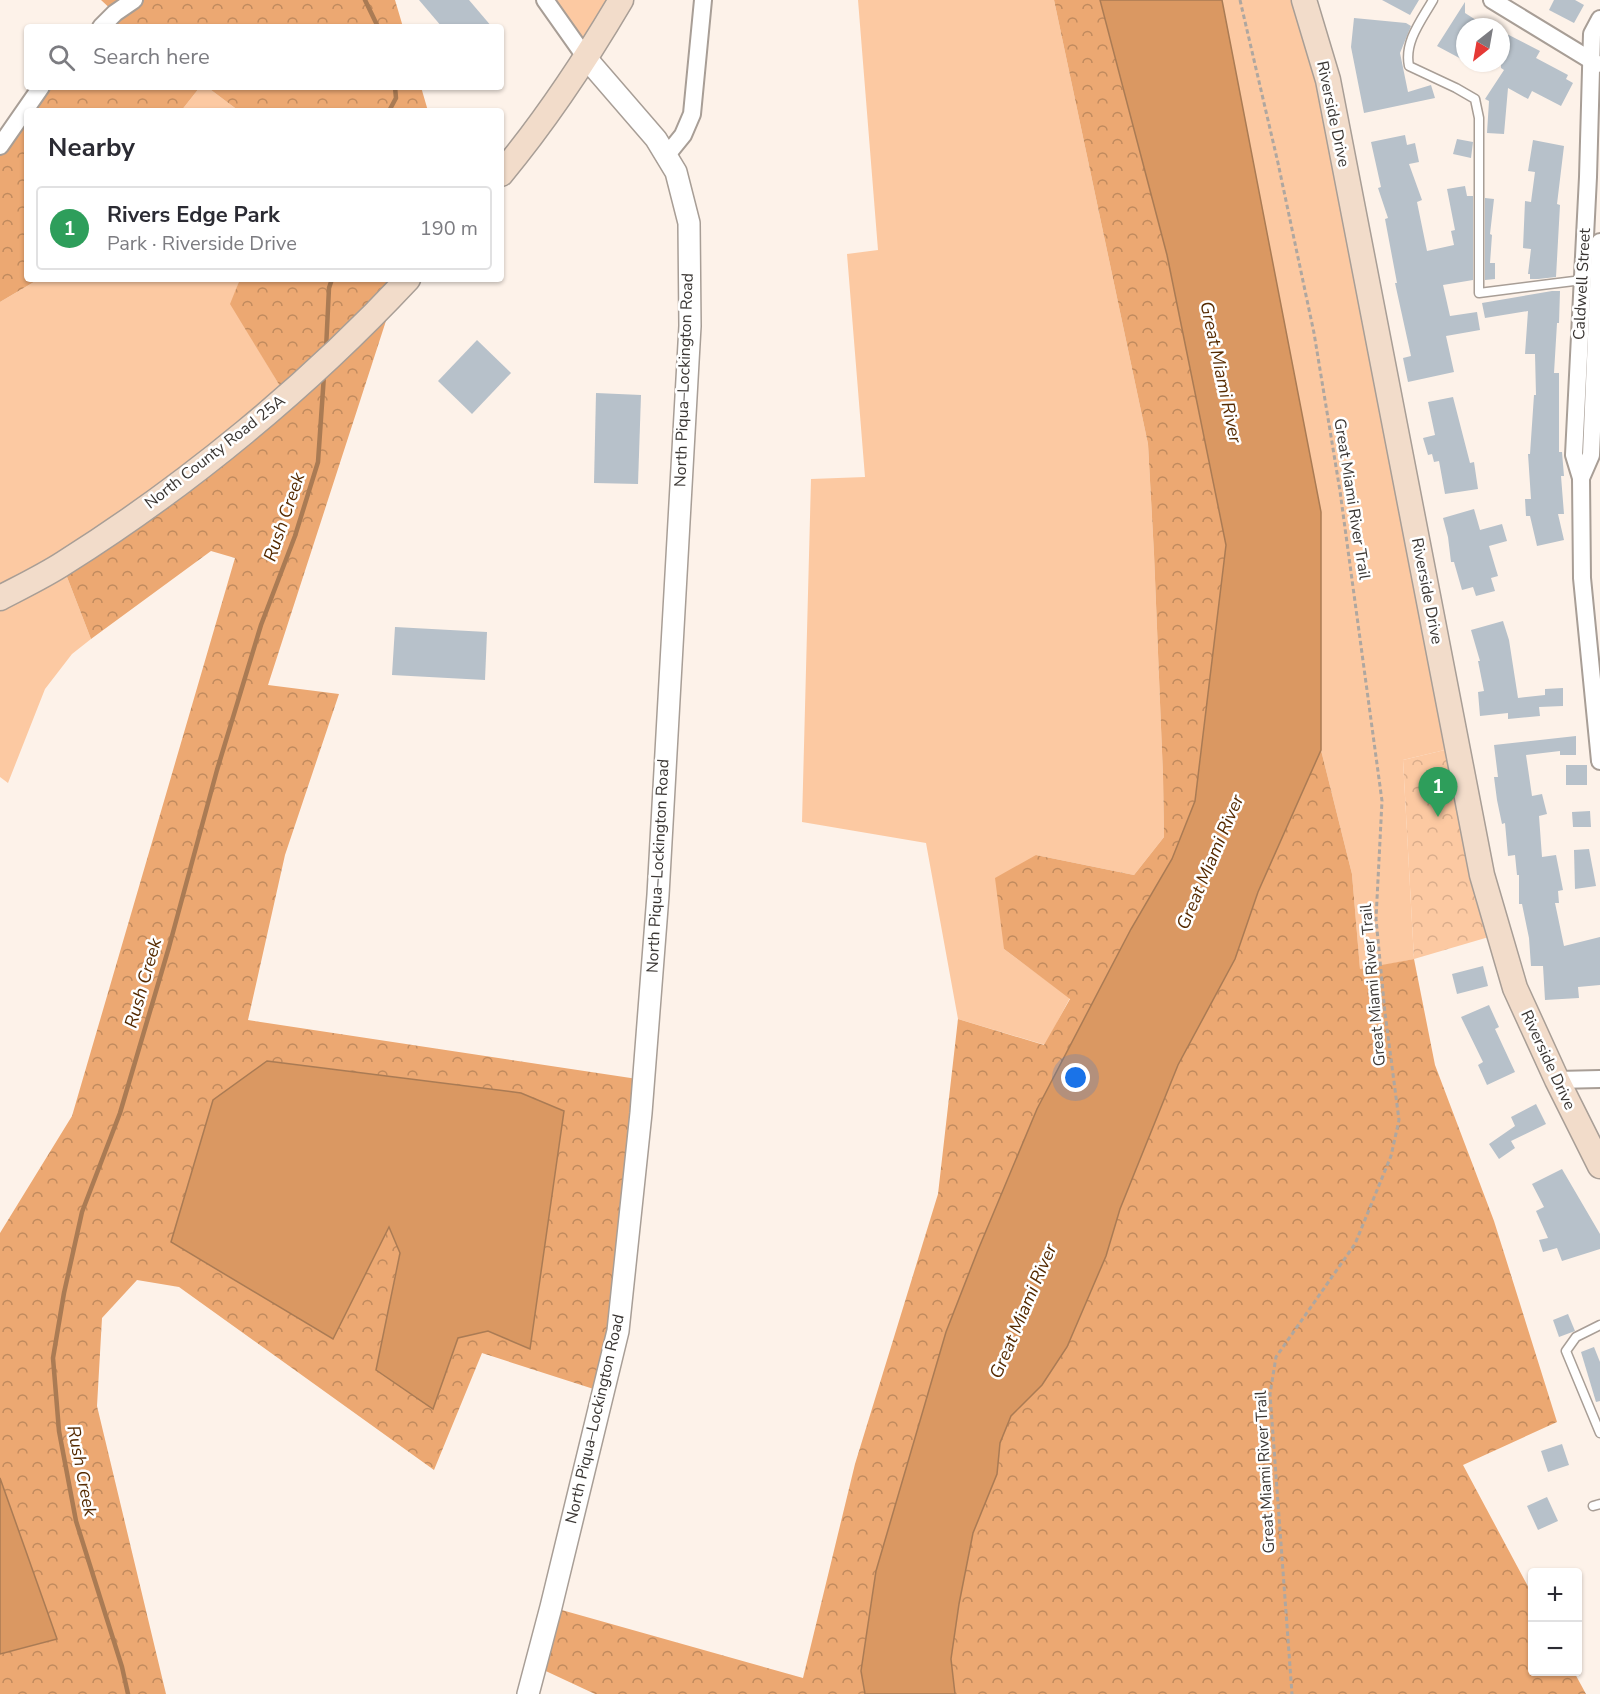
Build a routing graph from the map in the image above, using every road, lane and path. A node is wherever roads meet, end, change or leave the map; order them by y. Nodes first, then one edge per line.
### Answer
1 (134, 0) edge
2 (545, 0) edge
3 (621, 0) edge
4 (703, 0) edge
5 (1240, 0) edge
6 (1304, 0) edge
7 (1433, 0) edge
8 (1492, 0) edge
9 (1600, 19) edge
10 (105, 24) edge
11 (586, 58) junction
12 (1595, 63) edge
13 (39, 90) edge
14 (26, 108) edge
15 (24, 111) edge
16 (0, 146) edge
17 (666, 156) junction
18 (504, 170) edge
19 (1594, 177) edge
20 (1600, 242) edge
21 (1590, 280) junction
22 (402, 286) edge
23 (0, 598) edge
24 (1596, 683) edge
25 (1600, 761) edge
26 (1600, 1079) edge
27 (1557, 1080) junction
28 (1600, 1166) edge
29 (1600, 1325) edge
30 (1600, 1433) edge
31 (528, 1694) edge
32 (1292, 1694) edge

1 - 10 street
2 - 11 street
3 - 11 main road
4 - 17 street
5 - 32 path, Great Miami River Trail
6 - 27 main road, Riverside Drive
7 - 21 lane
8 - 12 street
9 - 12 street, Caldwell Street
11 - 17 street, North Piqua–Lockington Road
11 - 18 main road
12 - 19 street, Caldwell Street
13 - 14 street
15 - 16 street
17 - 31 street, North Piqua–Lockington Road
19 - 21 street, Caldwell Street
20 - 21 street, Caldwell Street
21 - 24 street, Caldwell Street
22 - 23 main road, North County Road 25A
24 - 25 street, Caldwell Street
26 - 27 street
27 - 28 main road, Riverside Drive
29 - 30 lane

